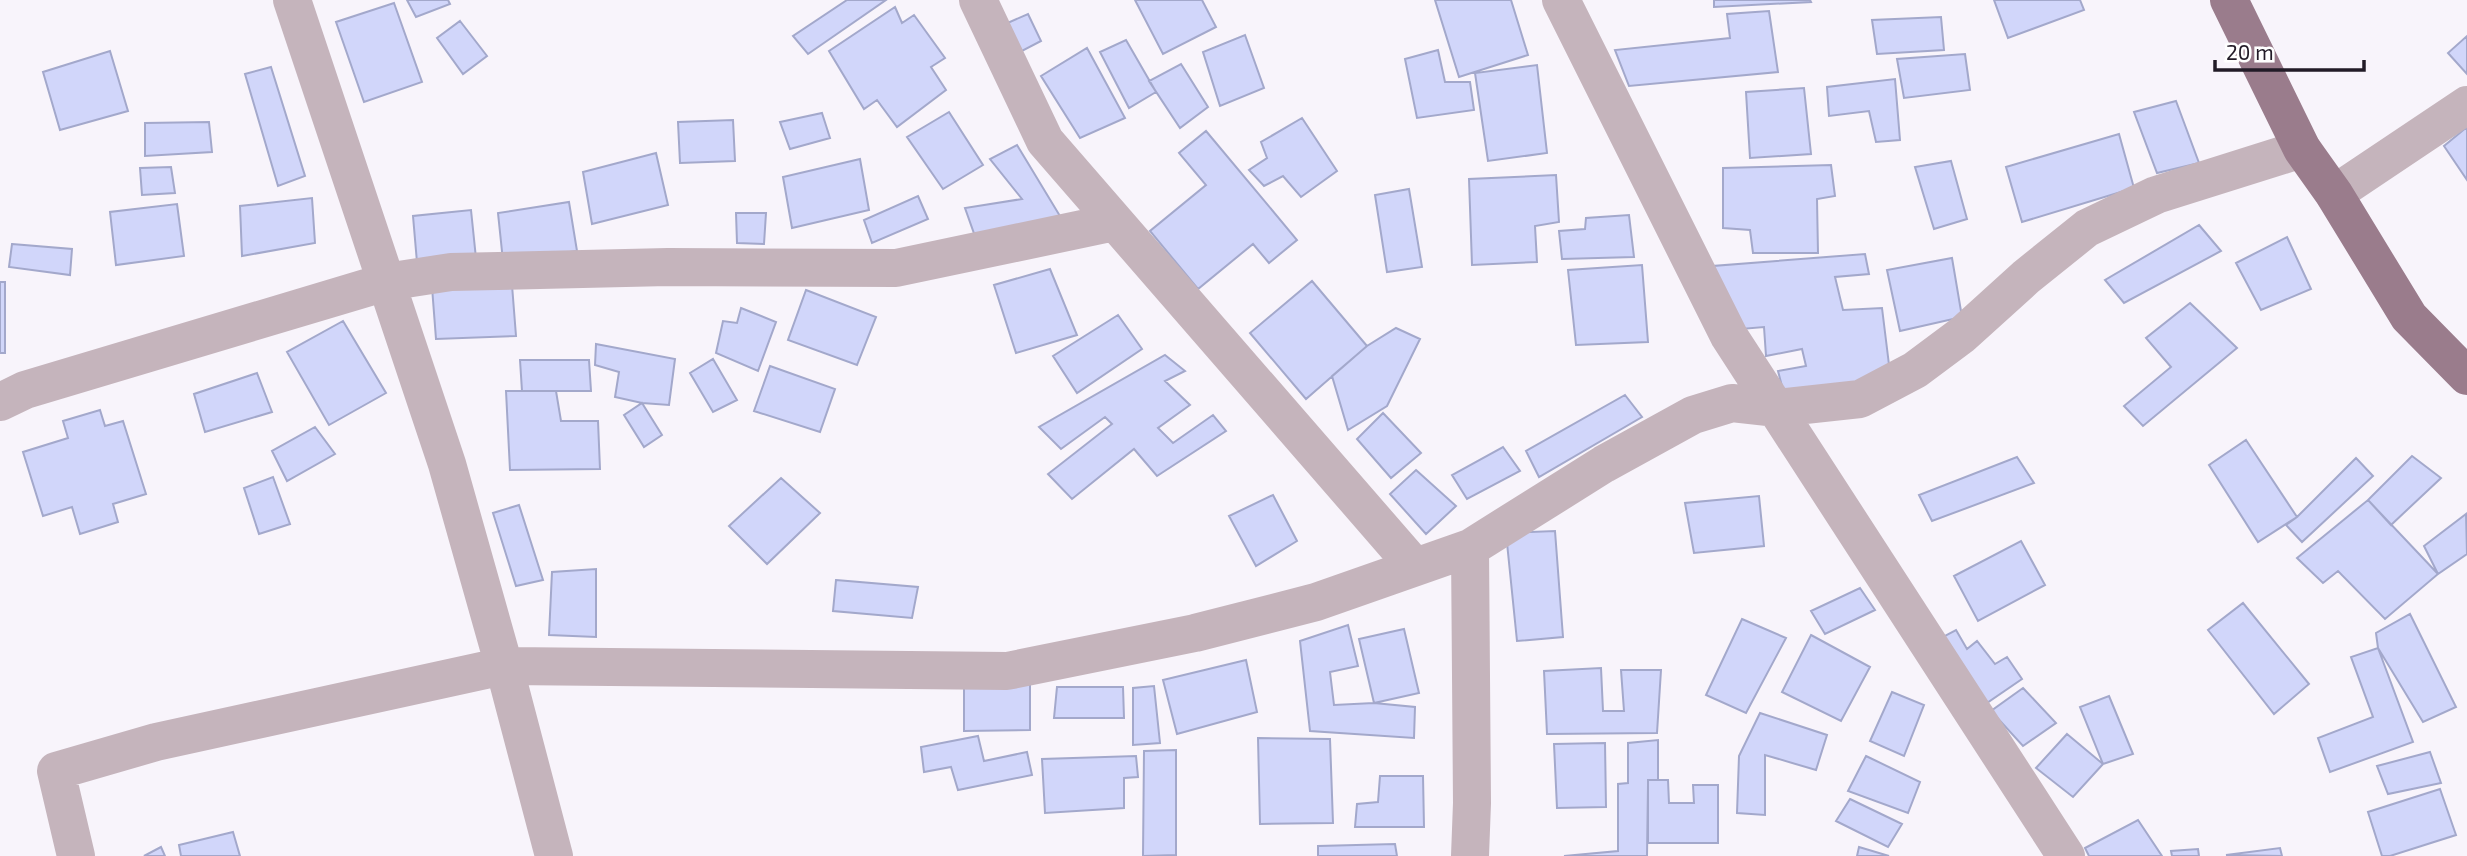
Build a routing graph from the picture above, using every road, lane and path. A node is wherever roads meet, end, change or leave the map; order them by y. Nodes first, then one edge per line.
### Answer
1 (292, 0) edge
2 (1561, 0) edge
3 (2229, 0) edge
4 (986, 3) edge
5 (2467, 105) edge
6 (2302, 149) junction
7 (2334, 194) junction
8 (1115, 222) junction
9 (386, 282) junction
10 (2467, 376) edge
11 (0, 402) edge
12 (1777, 408) junction
13 (1470, 548) junction
14 (1415, 567) junction
15 (504, 666) junction
16 (76, 856) edge
17 (554, 856) edge
18 (1470, 856) edge
19 (2066, 856) edge

1 - 9 street
2 - 12 street
3 - 6 main road
4 - 8 street
5 - 7 street
6 - 7 main road
6 - 12 street
7 - 10 main road
8 - 9 street
8 - 14 street
9 - 11 street
9 - 15 street
12 - 13 street
12 - 19 street
13 - 14 street
13 - 18 street
14 - 15 street
15 - 16 street
15 - 17 street

